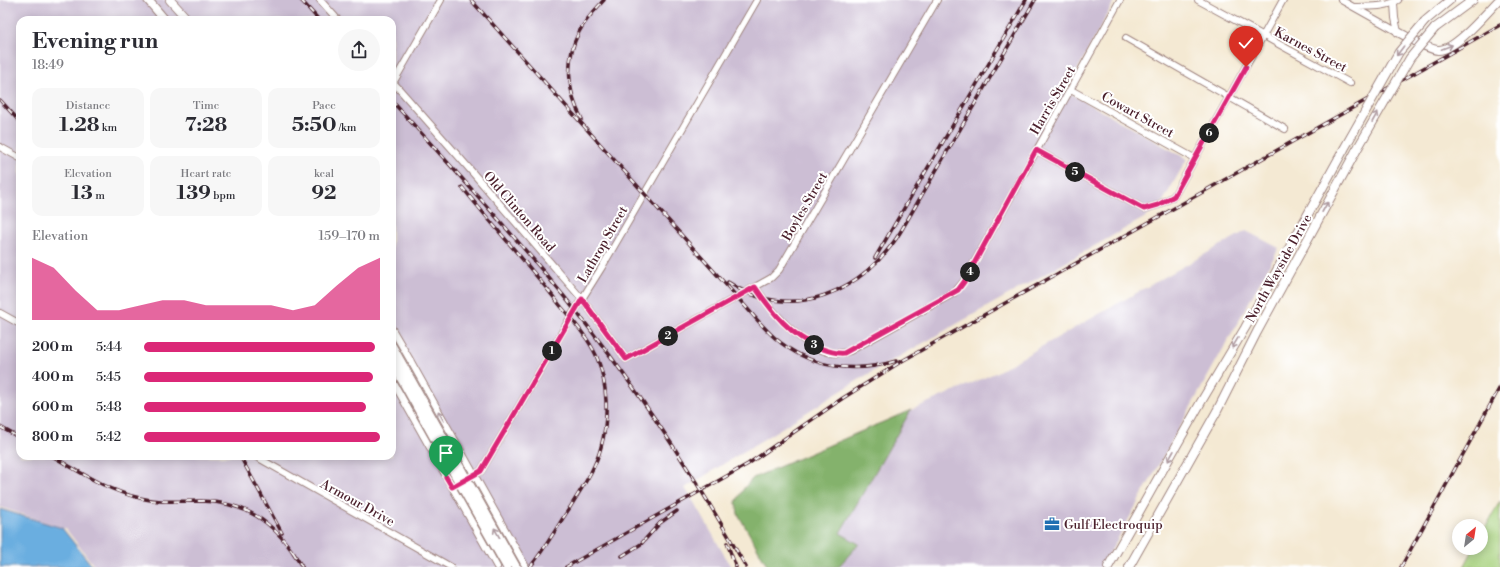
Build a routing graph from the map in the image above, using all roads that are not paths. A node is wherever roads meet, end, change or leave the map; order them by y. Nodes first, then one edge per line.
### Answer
1 (148, 0) edge
2 (170, 0) edge
3 (320, 0) edge
4 (441, 0) edge
5 (757, 0) edge
6 (937, 0) edge
7 (1120, 0) edge
8 (1198, 0) edge
9 (1283, 0) edge
10 (1342, 0) edge
11 (1450, 0) edge
12 (1473, 0) edge
13 (1499, 0) edge
14 (1396, 1) edge
15 (1354, 7) junction
16 (162, 16) edge
17 (184, 16) edge
18 (334, 16) edge
19 (1398, 32) junction
20 (1263, 36) junction
21 (1126, 38) dead end
22 (396, 77) edge
23 (1350, 83) dead end
24 (396, 85) edge
25 (1071, 90) junction
26 (1229, 98) junction
27 (1285, 129) dead end
28 (0, 147) edge
29 (1036, 150) junction
30 (16, 156) edge
31 (1194, 158) junction
32 (755, 287) junction
33 (582, 299) junction
34 (0, 313) edge
35 (16, 322) edge
36 (396, 336) edge
37 (396, 354) edge
38 (626, 359) joint
39 (396, 369) edge
40 (396, 387) edge
41 (449, 457) junction
42 (262, 460) edge
43 (474, 475) junction
44 (452, 487) junction
45 (518, 554) junction
46 (451, 567) edge
47 (497, 567) edge
48 (506, 567) edge
49 (516, 567) edge
50 (526, 567) edge
51 (1108, 567) edge
52 (1129, 567) edge

1 - 16 main road
2 - 17 main road
3 - 18 street
4 - 22 street
5 - 33 street, Lathrop Street
6 - 32 street, Boyles Street
7 - 25 street, Harris Street
8 - 20 street, Karnes Street
9 - 20 street
10 - 15 street
11 -> 51 main road, North Wayside Drive, bridge
52 -> 12 main road, North Wayside Drive, bridge
19 -> 13 main road
14 - 15 street
14 - 19 street
15 - 19 street
20 - 23 street, Karnes Street
20 - 26 street
21 - 26 street
24 - 33 street, Old Clinton Road
25 - 29 street, Harris Street
25 - 31 street, Cowart Street
26 - 27 street
26 - 31 street
28 - 30 street
29 - 31 street
29 - 32 street, Harris Street
32 - 38 street, Boyles Street
33 - 38 street, Old Clinton Road
33 - 43 street, Lathrop Street
34 - 35 street
43 -> 36 street
37 - 41 main road
39 - 41 main road
40 - 44 street
41 - 48 main road, bridge
49 -> 41 main road, bridge
42 - 46 street, Armour Drive
43 - 44 street, Lathrop Street
43 - 45 street
44 - 47 street
45 - 47 street
45 - 50 street

